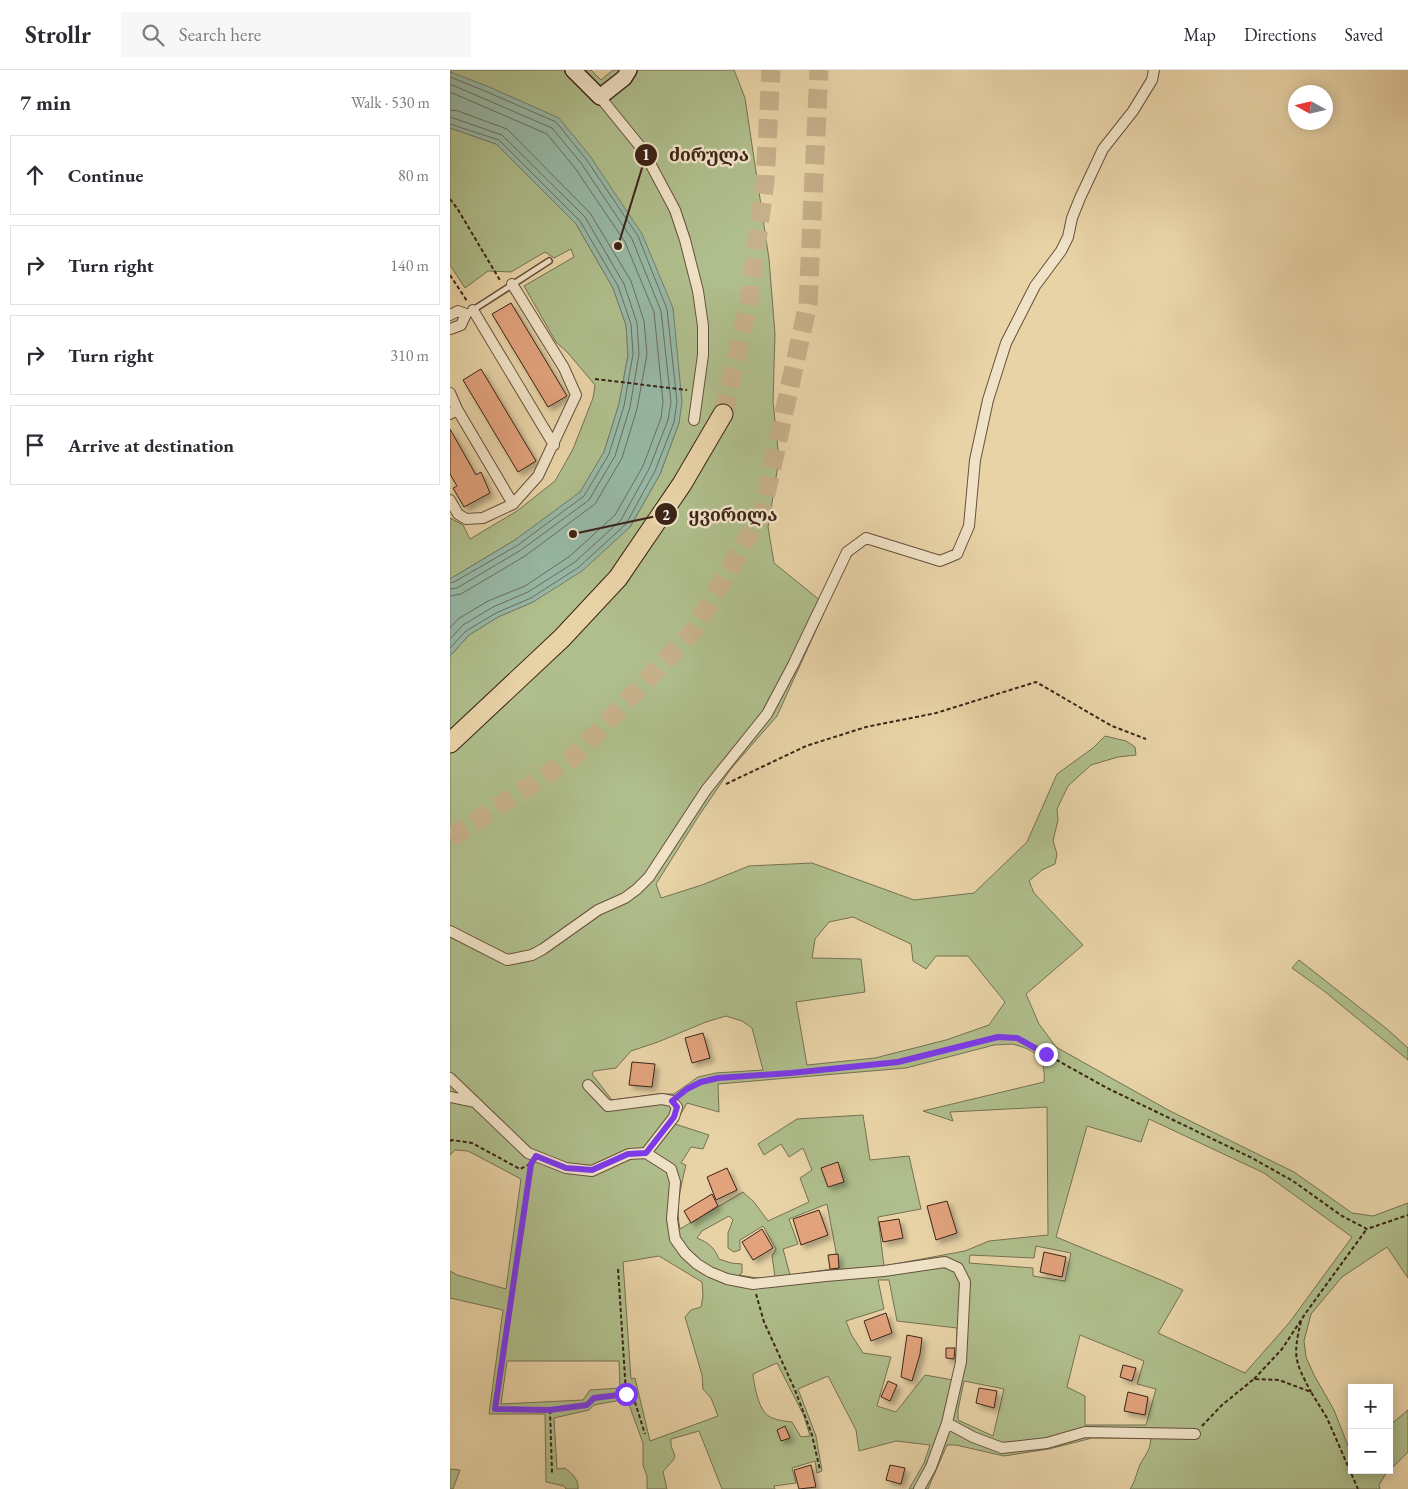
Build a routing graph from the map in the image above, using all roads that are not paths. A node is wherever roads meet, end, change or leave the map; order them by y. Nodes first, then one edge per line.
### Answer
1 (573, 70) edge
2 (629, 70) edge
3 (1154, 70) edge
4 (600, 96) junction
5 (549, 261) dead end
6 (508, 286) junction
7 (469, 312) junction
8 (450, 314) edge
9 (450, 329) edge
10 (450, 393) edge
11 (454, 411) edge
12 (724, 414) tunnel mouth
13 (694, 420) dead end
14 (554, 445) junction
15 (450, 501) edge
16 (513, 504) junction
17 (450, 743) edge
18 (450, 931) edge
19 (450, 1078) edge
20 (588, 1085) dead end
21 (450, 1097) edge
22 (476, 1103) junction
23 (646, 1153) junction
24 (947, 1423) junction
25 (1195, 1434) road end
26 (919, 1489) edge

1 - 4 street
2 - 4 street
3 - 18 street
4 - 13 street
5 - 6 lane
6 - 7 lane
6 - 14 street
7 - 8 street
7 - 9 street
7 - 14 street
10 - 11 street
11 - 16 street
12 - 17 highway
14 - 16 street
15 - 16 street
19 - 22 street
20 - 23 street
21 - 22 street
22 - 23 street
23 - 24 street
24 - 25 street
24 - 26 street

